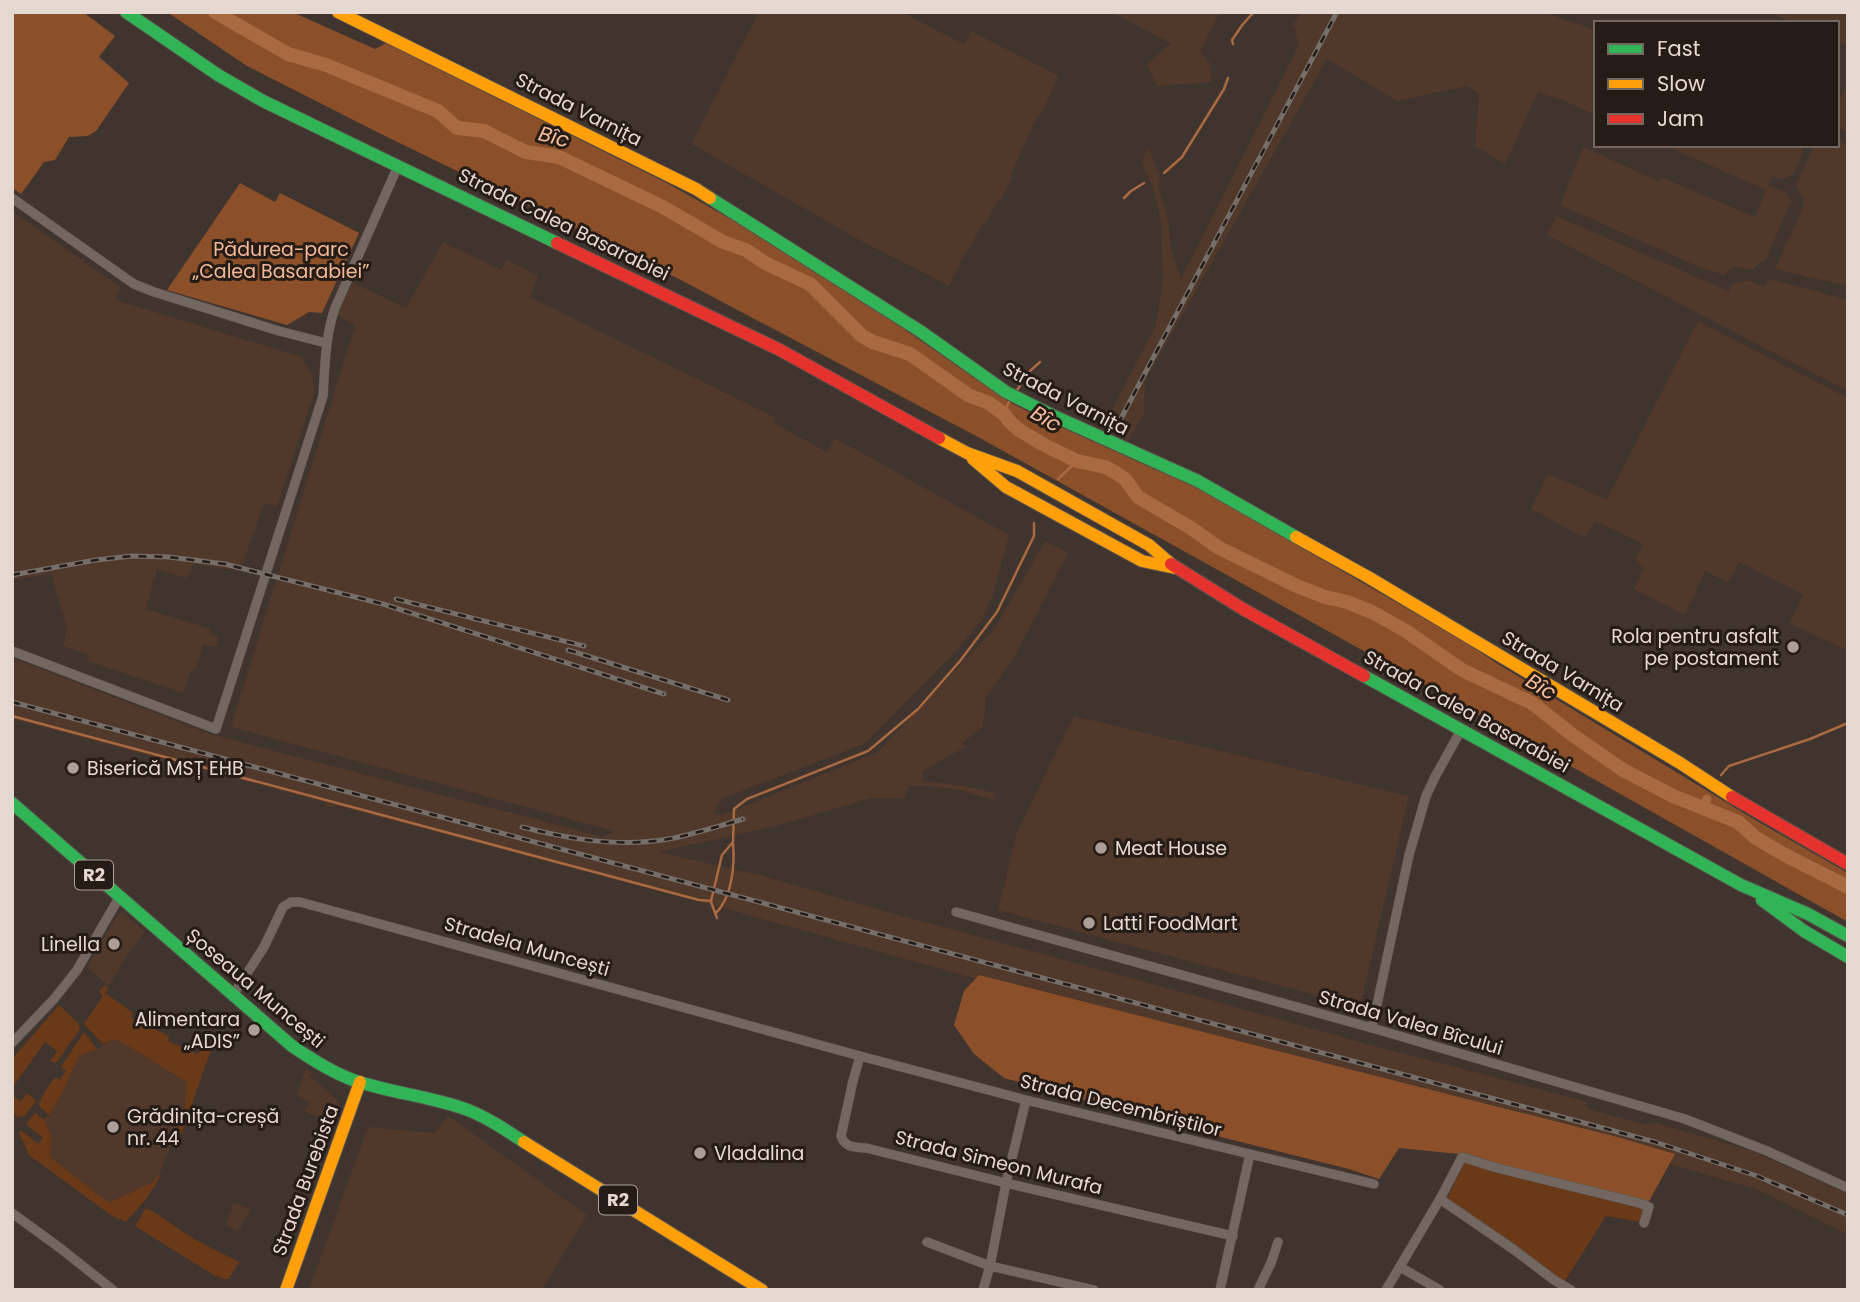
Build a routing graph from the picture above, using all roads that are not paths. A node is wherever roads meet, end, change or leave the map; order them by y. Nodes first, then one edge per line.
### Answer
1 (129, 12) edge
2 (338, 12) edge
3 (398, 166) junction
4 (12, 198) edge
5 (326, 343) junction
6 (967, 453) junction
7 (1017, 471) junction
8 (1006, 487) junction
9 (1120, 529) junction
10 (1111, 544) junction
11 (1176, 568) junction
12 (12, 651) edge
13 (1461, 730) junction
14 (12, 803) edge
15 (1848, 864) edge
16 (1741, 885) junction
17 (120, 897) junction
18 (956, 912) dead end
19 (1848, 936) edge
20 (1848, 957) edge
21 (233, 995) junction
22 (1372, 1028) junction
23 (12, 1043) edge
24 (860, 1056) junction
25 (360, 1082) junction
26 (1026, 1100) junction
27 (1250, 1154) junction
28 (1006, 1184) junction
29 (1374, 1184) dead end
30 (1848, 1188) edge
31 (1440, 1199) junction
32 (12, 1213) edge
33 (1644, 1223) dead end
34 (1233, 1236) junction
35 (927, 1242) dead end
36 (1278, 1242) dead end
37 (990, 1266) junction
38 (1400, 1267) junction
39 (113, 1290) edge
40 (286, 1290) edge
41 (762, 1290) edge
42 (983, 1290) edge
43 (1094, 1290) edge
44 (1220, 1290) edge
45 (1258, 1290) edge
46 (1386, 1290) edge
47 (1440, 1290) edge
48 (1571, 1290) edge

1 - 3 main road, Strada Calea Basarabiei
2 - 15 main road, Strada Varnița
3 - 5 street
3 - 6 main road, Strada Calea Basarabiei
4 - 5 street
5 - 12 street
6 - 7 main road, Strada Calea Basarabiei
6 - 8 main road, Strada Calea Basarabiei
7 - 8 main road
7 - 9 main road, Strada Calea Basarabiei
8 - 10 main road, Strada Calea Basarabiei
9 - 10 main road
9 - 11 main road, Strada Calea Basarabiei
10 - 11 main road, Strada Calea Basarabiei
11 - 13 main road, Strada Calea Basarabiei
13 - 16 main road, Strada Calea Basarabiei
13 - 22 street
14 - 17 main road, Șoseaua Muncești / R2
16 - 19 main road, Strada Calea Basarabiei
16 - 20 main road, Strada Calea Basarabiei
17 - 21 main road, Șoseaua Muncești / R2
17 - 23 street
18 - 22 street, Strada Valea Bîcului
21 - 24 street, Stradela Muncești
21 - 25 main road, Șoseaua Muncești / R2
22 - 30 street, Strada Valea Bîcului
24 - 26 street, Strada Decembriștilor
24 - 28 street, Strada Simeon Murafa
25 - 40 main road, Strada Burebista
25 - 41 main road, Șoseaua Muncești / R2
26 - 27 street, Strada Decembriștilor
26 - 28 street
27 - 29 street, Strada Decembriștilor
27 - 34 street
28 - 34 street, Strada Simeon Murafa
28 - 37 street
31 - 33 street
31 - 38 street
31 - 48 street
32 - 39 street
34 - 44 street
35 - 37 street
36 - 45 street
37 - 42 street
37 - 43 street
38 - 46 street
38 - 47 street

